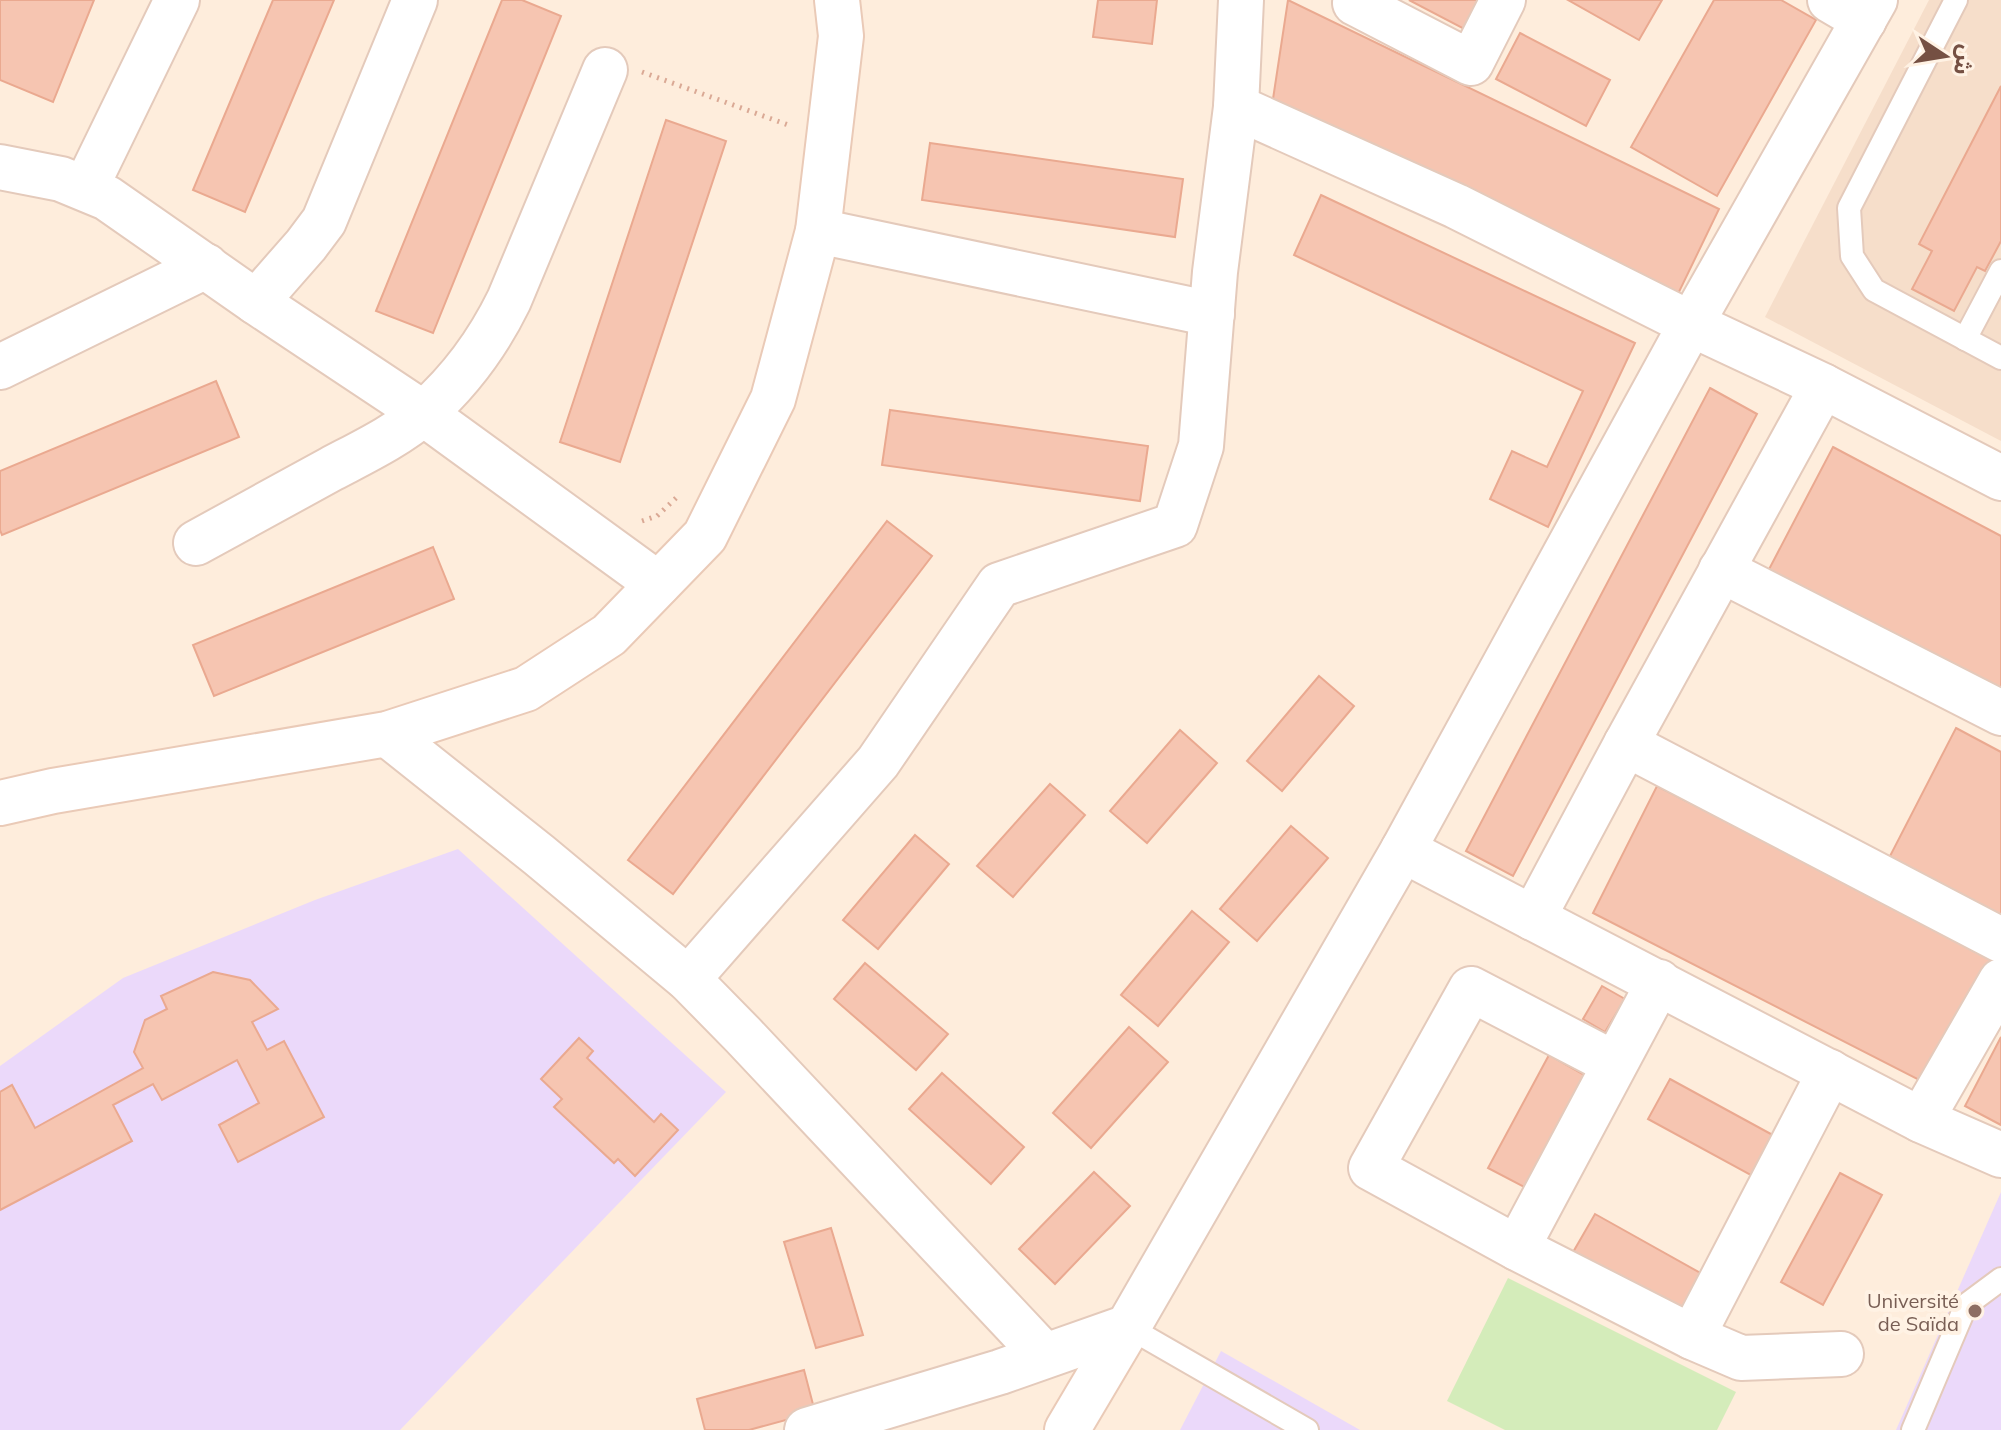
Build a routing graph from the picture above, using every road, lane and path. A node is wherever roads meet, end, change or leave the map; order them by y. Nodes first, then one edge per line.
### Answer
1 (177, 0) edge
2 (415, 0) edge
3 (837, 0) edge
4 (1241, 0) edge
5 (1357, 0) edge
6 (1503, 0) edge
7 (1956, 0) edge
8 (1856, 7) edge
9 (605, 70) joint
10 (1236, 107) junction
11 (798, 128) dead end
12 (0, 167) edge
13 (86, 187) junction
14 (818, 231) junction
15 (206, 266) junction
16 (2001, 271) edge
17 (256, 302) junction
18 (1212, 314) junction
19 (1691, 324) junction
20 (1965, 339) junction
21 (2001, 358) edge
22 (0, 367) edge
23 (1823, 386) junction
24 (423, 413) junction
25 (2001, 478) edge
26 (679, 495) dead end
27 (635, 523) dead end
28 (196, 543) dead end
29 (1721, 570) junction
30 (658, 584) junction
31 (2001, 713) edge
32 (387, 734) junction
33 (1626, 744) junction
34 (0, 803) edge
35 (1403, 850) junction
36 (1533, 918) junction
37 (2001, 940) edge
38 (688, 979) junction
39 (2001, 981) edge
40 (1659, 982) junction
41 (1615, 1064) junction
42 (1830, 1072) junction
43 (1921, 1120) junction
44 (2001, 1155) edge
45 (1517, 1248) junction
46 (2001, 1279) edge
47 (1128, 1327) junction
48 (1692, 1337) junction
49 (1841, 1354) dead end
50 (1044, 1355) junction
51 (1095, 1382) junction
52 (807, 1430) edge
53 (1067, 1430) edge
54 (1105, 1430) edge
55 (1307, 1430) edge
56 (1913, 1430) edge

1 - 13 street
2 - 17 street
3 - 14 street
4 - 10 street
5 - 6 street
7 - 20 lane
8 - 19 street
9 - 11 path
9 - 24 street
10 - 18 street
10 - 19 street
12 - 13 street
13 - 15 street
14 - 18 street
14 - 30 street
15 - 17 street
15 - 22 street
16 - 20 lane
17 - 24 street
18 - 38 street
19 - 23 street
19 - 35 street
20 - 21 lane
23 - 25 street
23 - 29 street
24 - 28 street
24 - 30 street
26 - 27 path
29 - 31 street
29 - 33 street
30 - 32 street
32 - 34 street
32 - 38 street
33 - 36 street
33 - 37 street
35 - 36 street
35 - 47 street
36 - 40 street
38 - 50 street
39 - 43 street
40 - 41 street
40 - 42 street
41 - 45 street
41 - 45 street
42 - 43 street
42 - 48 street
43 - 44 street
45 - 48 street
46 - 56 lane
47 - 50 street
47 - 51 street
47 - 55 lane
48 - 49 street
50 - 52 street
51 - 53 street
51 - 54 street

